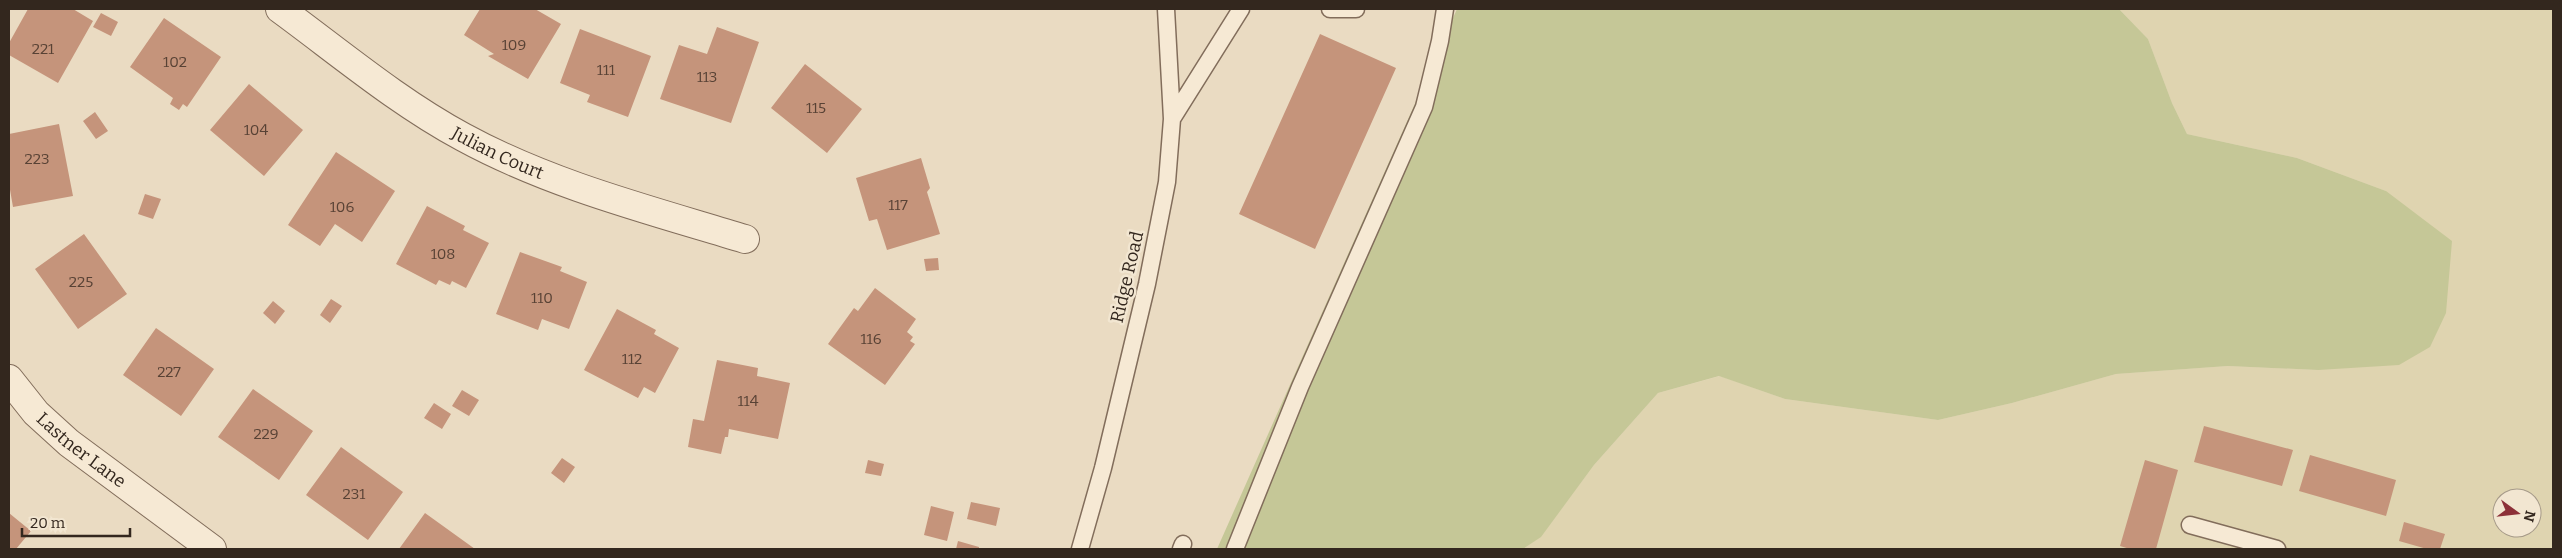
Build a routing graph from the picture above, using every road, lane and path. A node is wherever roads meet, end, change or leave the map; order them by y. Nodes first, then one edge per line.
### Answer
1 (280, 9) edge
2 (1166, 9) edge
3 (1241, 9) edge
4 (1330, 9) edge
5 (1356, 9) edge
6 (1445, 9) edge
7 (1172, 119) junction
8 (745, 239) dead end
9 (9, 380) edge
10 (2190, 525) dead end
11 (212, 549) edge
12 (1080, 549) edge
13 (1235, 549) edge
14 (2277, 549) edge

1 - 8 street, Julian Court
2 - 7 lane, Ridge Road
3 - 7 lane
4 - 5 lane
6 - 13 lane
7 - 12 lane, Ridge Road
9 - 11 street, Lastner Lane
10 - 14 lane

